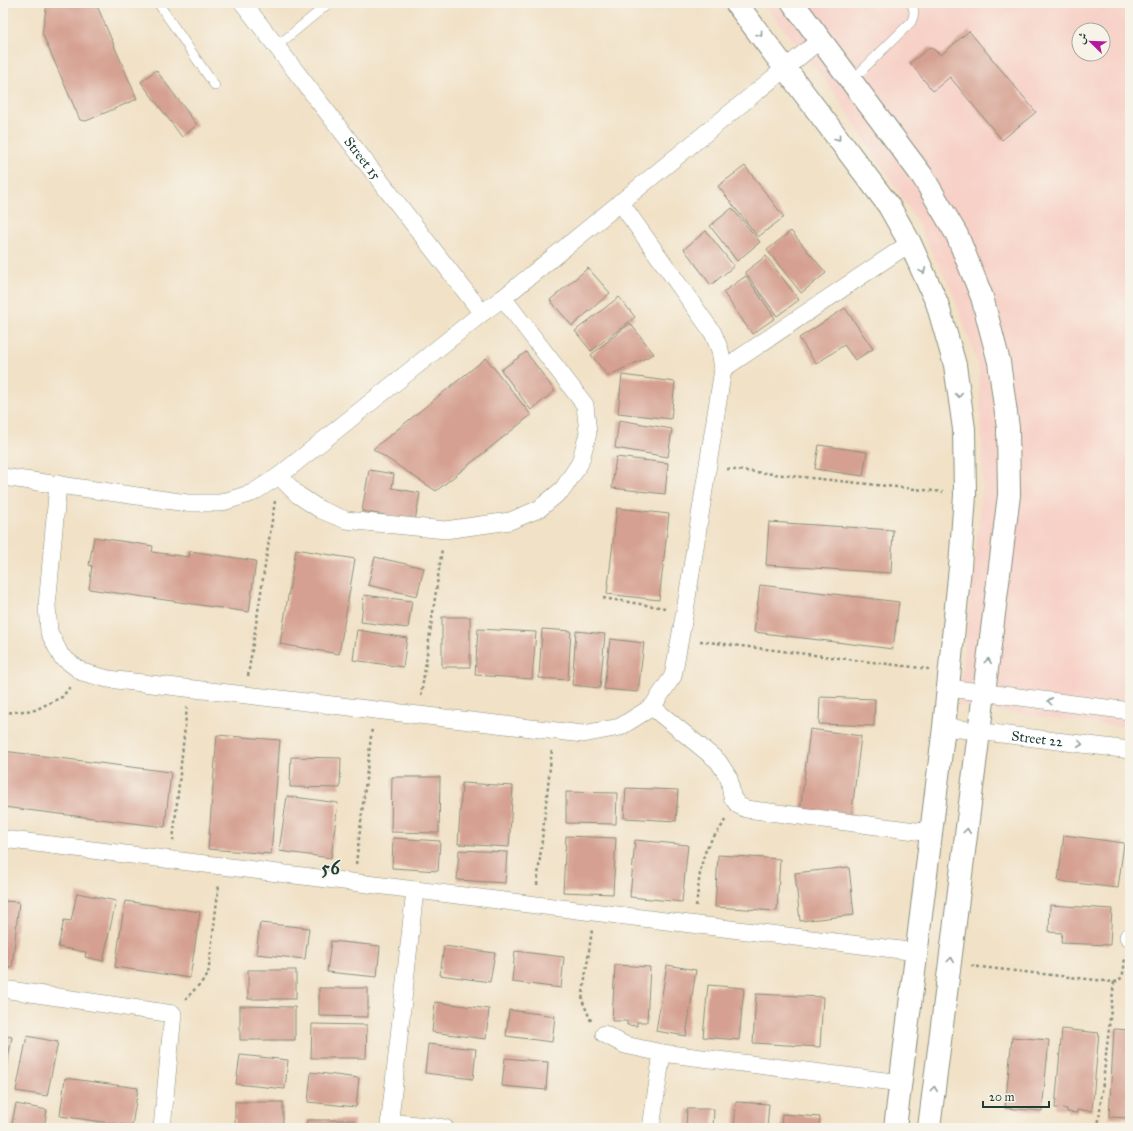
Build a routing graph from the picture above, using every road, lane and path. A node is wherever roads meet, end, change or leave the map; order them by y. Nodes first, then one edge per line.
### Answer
1 (158, 3) edge
2 (243, 3) edge
3 (329, 3) edge
4 (736, 3) edge
5 (793, 3) edge
6 (911, 3) edge
7 (820, 40) junction
8 (276, 46) junction
9 (786, 68) junction
10 (851, 81) junction
11 (215, 86) dead end
12 (620, 202) junction
13 (910, 243) junction
14 (504, 298) junction
15 (482, 313) junction
16 (723, 369) junction
17 (708, 467) junction
18 (279, 476) junction
19 (3, 477) edge
20 (58, 484) junction
21 (965, 495) junction
22 (445, 530) junction
23 (603, 598) dead end
24 (685, 611) junction
25 (681, 639) junction
26 (82, 672) junction
27 (949, 680) junction
28 (189, 688) junction
29 (984, 693) junction
30 (246, 695) junction
31 (652, 707) junction
32 (375, 710) junction
33 (1130, 711) edge
34 (3, 713) edge
35 (419, 715) junction
36 (944, 727) junction
37 (554, 730) junction
38 (980, 731) junction
39 (1130, 750) edge
40 (732, 797) junction
41 (931, 833) junction
42 (3, 840) edge
43 (172, 860) junction
44 (221, 866) junction
45 (354, 883) junction
46 (415, 890) junction
47 (535, 905) junction
48 (594, 912) junction
49 (694, 924) junction
50 (1129, 937) edge
51 (917, 952) junction
52 (951, 964) junction
53 (1114, 982) junction
54 (3, 989) edge
55 (173, 1014) junction
56 (604, 1034) joint
57 (662, 1053) junction
58 (901, 1083) junction
59 (389, 1125) edge
60 (162, 1128) edge
61 (445, 1128) edge
62 (651, 1128) edge
63 (895, 1128) edge
64 (929, 1128) edge
65 (1098, 1128) edge

1 - 11 lane
2 - 8 street, Street 15
3 - 8 lane
4 -> 9 street
5 - 7 street
6 - 10 lane
7 - 9 street
7 - 10 street
8 - 15 street, Street 15
9 - 12 street
9 -> 13 street
29 -> 10 street
12 - 14 street
12 - 16 street
13 - 16 street
13 -> 21 street
14 - 15 street
14 - 22 street
15 - 18 street
16 - 17 street
17 - 21 path
17 - 24 street
18 - 20 street
18 - 22 street
18 - 30 path
19 - 20 street
20 - 26 street
21 - 27 street
22 - 35 path
23 - 24 path
24 - 25 street
25 - 27 path
25 - 31 street
26 - 28 street
26 - 34 path
27 - 29 street
27 - 36 street
28 - 30 street
28 - 43 path
33 -> 29 street
29 - 38 street
30 - 32 street
31 - 37 street
31 - 40 street
32 - 35 street
32 - 45 path
35 - 37 street
36 - 38 street, Street 22
36 - 41 street
37 - 47 path
38 -> 39 street, Street 22
52 -> 38 street
40 - 41 street
40 - 49 path
41 - 51 street
42 - 43 street
43 - 44 street
44 - 45 street
44 - 55 path
45 - 46 street
46 - 47 street
46 - 59 street
47 - 48 street
48 - 49 street
48 - 56 path
49 - 51 street
50 - 53 path
51 - 58 street
52 - 53 path
64 -> 52 street
53 - 65 path
54 - 55 street
55 - 60 street
56 - 57 street
57 - 58 street
57 - 62 street
58 - 63 street
59 - 61 street

